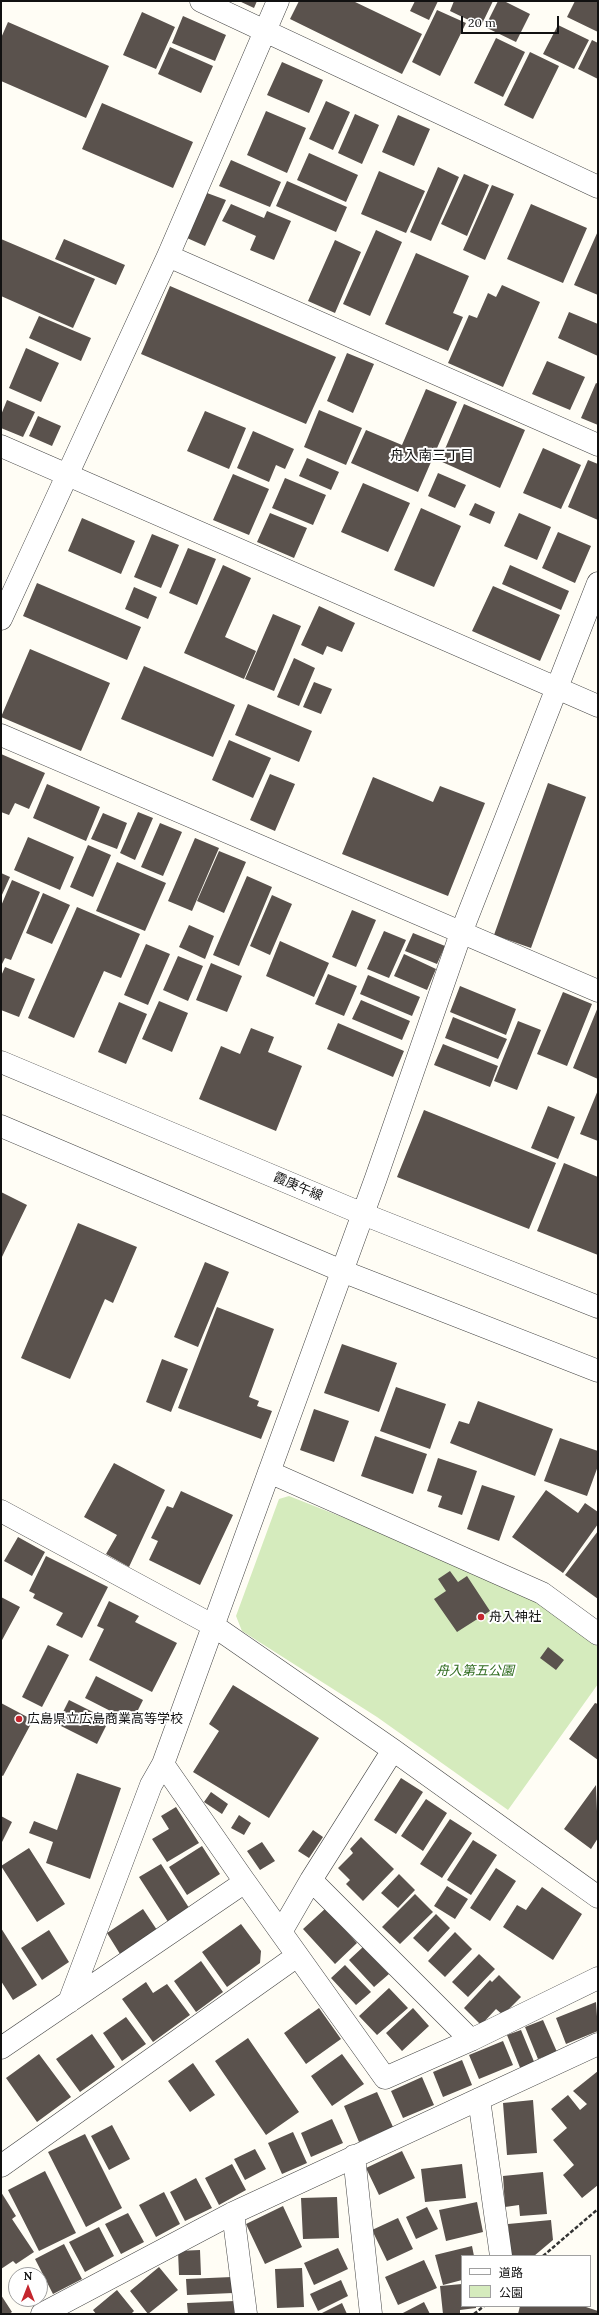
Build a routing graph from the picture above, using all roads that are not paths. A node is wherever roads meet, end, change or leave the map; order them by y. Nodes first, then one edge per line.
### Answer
1 (201, 1) edge
2 (278, 1) edge
3 (265, 31) junction
4 (598, 187) edge
5 (168, 256) junction
6 (598, 445) edge
7 (1, 446) edge
8 (67, 475) junction
9 (598, 583) edge
10 (1, 620) edge
11 (559, 688) junction
12 (598, 706) edge
13 (1, 735) edge
14 (461, 933) junction
15 (598, 991) edge
16 (1, 1062) edge
17 (1, 1126) edge
18 (362, 1214) junction
19 (342, 1271) junction
20 (598, 1307) edge
21 (598, 1371) edge
22 (269, 1472) junction
23 (1, 1510) edge
24 (214, 1626) junction
25 (598, 1634) edge
26 (394, 1750) junction
27 (163, 1764) junction
28 (311, 1880) junction
29 (245, 1882) junction
30 (598, 1897) edge
31 (281, 1932) junction
32 (297, 1956) junction
33 (598, 1978) edge
34 (69, 2002) junction
35 (471, 2040) junction
36 (598, 2044) edge
37 (1, 2048) edge
38 (479, 2099) junction
39 (354, 2156) junction
40 (1, 2166) edge
41 (233, 2212) junction
42 (501, 2255) edge
43 (42, 2314) edge
44 (246, 2314) edge
45 (372, 2314) edge

1 - 3 street
2 - 3 street
3 - 4 street
3 - 5 street
5 - 6 street
5 - 8 street
7 - 8 street
8 - 10 street
8 - 11 street
9 - 11 street
11 - 12 street
11 - 14 street
13 - 14 street
14 - 15 street
14 - 18 street
16 - 18 street, 霞庚午線
17 - 19 street
18 - 19 street
18 - 20 street, 霞庚午線
19 - 21 street
19 - 22 street
22 - 24 street
22 - 25 street
23 - 24 street
24 - 26 street
24 - 27 street
26 - 28 street
26 - 30 street
27 - 29 street
27 - 34 street
28 - 31 street
28 - 35 street
29 - 31 street
29 - 34 street
31 - 32 street
32 - 35 street
32 - 40 street
33 - 35 street
34 - 37 street
36 - 38 street
38 - 39 street
38 - 42 street
39 - 41 street
39 - 45 street
41 - 43 street
41 - 44 street

